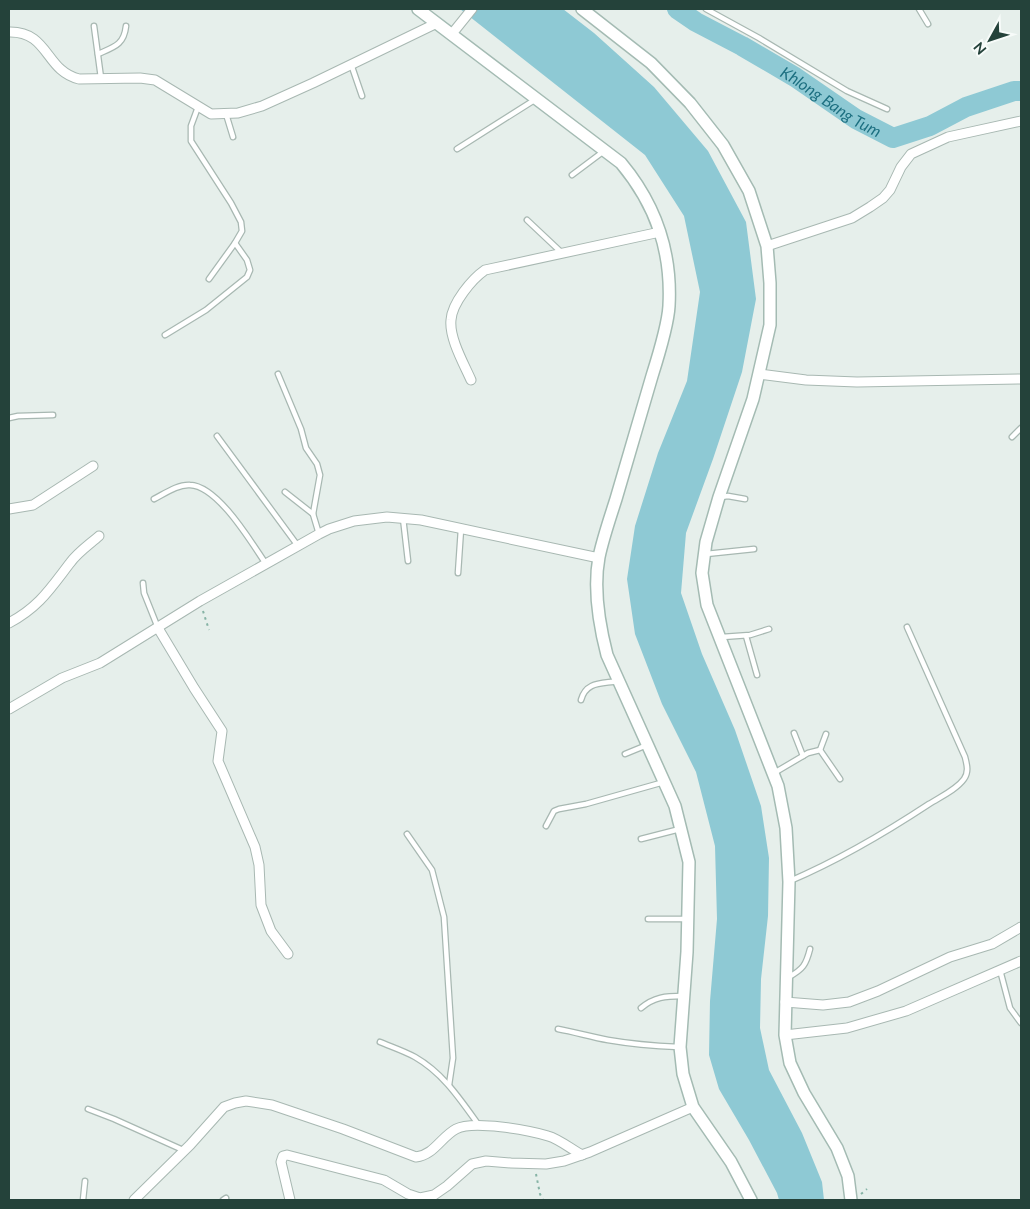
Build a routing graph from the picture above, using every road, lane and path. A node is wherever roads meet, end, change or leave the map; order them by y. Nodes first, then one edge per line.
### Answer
1 (418, 9) edge
2 (472, 9) edge
3 (582, 9) edge
4 (706, 9) edge
5 (919, 9) edge
6 (437, 24) junction
7 (928, 24) dead end
8 (94, 26) dead end
9 (126, 26) dead end
10 (9, 32) edge
11 (451, 35) junction
12 (98, 54) junction
13 (351, 64) junction
14 (101, 78) junction
15 (362, 96) dead end
16 (536, 99) junction
17 (198, 106) junction
18 (887, 109) dead end
19 (226, 114) junction
20 (1021, 121) edge
21 (234, 137) dead end
22 (457, 149) dead end
23 (604, 151) junction
24 (572, 175) dead end
25 (527, 220) dead end
26 (660, 232) junction
27 (235, 243) junction
28 (767, 246) junction
29 (562, 253) junction
30 (208, 279) dead end
31 (165, 335) dead end
32 (278, 374) dead end
33 (759, 374) junction
34 (1021, 379) edge
35 (471, 380) dead end
36 (53, 415) dead end
37 (9, 418) edge
38 (1021, 428) edge
39 (216, 436) dead end
40 (1012, 437) dead end
41 (93, 466) dead end
42 (286, 492) dead end
43 (719, 497) junction
44 (745, 499) dead end
45 (154, 500) dead end
46 (9, 509) edge
47 (313, 514) junction
48 (403, 518) junction
49 (461, 529) junction
50 (319, 534) junction
51 (99, 536) dead end
52 (298, 546) junction
53 (754, 549) dead end
54 (704, 554) junction
55 (599, 558) junction
56 (408, 561) dead end
57 (266, 564) junction
58 (458, 573) dead end
59 (143, 583) dead end
60 (200, 601) junction
61 (9, 623) edge
62 (907, 627) dead end
63 (158, 628) junction
64 (769, 629) dead end
65 (209, 630) dead end
66 (746, 636) junction
67 (719, 637) junction
68 (757, 675) dead end
69 (618, 681) junction
70 (581, 700) dead end
71 (9, 710) edge
72 (794, 733) dead end
73 (826, 734) dead end
74 (648, 745) junction
75 (820, 750) junction
76 (625, 754) dead end
77 (803, 756) junction
78 (773, 773) junction
79 (840, 779) dead end
80 (665, 781) junction
81 (546, 826) dead end
82 (681, 829) junction
83 (407, 834) dead end
84 (641, 839) dead end
85 (789, 882) junction
86 (648, 919) dead end
87 (688, 919) junction
88 (1021, 927) edge
89 (810, 949) dead end
90 (288, 954) dead end
91 (1021, 961) edge
92 (1000, 970) junction
93 (785, 979) junction
94 (684, 996) junction
95 (785, 1002) junction
96 (641, 1008) dead end
97 (1021, 1023) edge
98 (558, 1029) dead end
99 (785, 1035) junction
100 (380, 1042) dead end
101 (680, 1047) junction
102 (449, 1085) junction
103 (692, 1107) junction
104 (88, 1109) dead end
105 (478, 1124) junction
106 (184, 1151) junction
107 (582, 1155) junction
108 (534, 1164) junction
109 (85, 1181) dead end
110 (83, 1200) edge
111 (134, 1200) edge
112 (290, 1200) edge
113 (543, 1200) edge
114 (751, 1200) edge
115 (852, 1200) edge

1 - 6 street
2 - 11 street
3 - 28 street
4 - 18 lane
5 - 7 lane
6 - 11 street
6 - 13 street
8 - 12 lane
9 - 12 lane
10 - 14 street
11 - 16 street
12 - 14 lane
13 - 15 lane
13 - 19 street
14 - 17 street
16 - 22 lane
16 - 23 street
17 - 19 street
17 - 27 lane
19 - 21 lane
20 - 28 street
23 - 24 lane
23 - 26 street
25 - 29 lane
26 - 29 street
26 - 55 street
27 - 30 lane
27 - 31 lane
28 - 33 street
29 - 35 street
32 - 47 lane
33 - 34 street
33 - 43 street
36 - 37 lane
38 - 40 lane
39 - 52 lane
41 - 46 street
42 - 47 lane
43 - 44 lane
43 - 54 street
45 - 57 lane
47 - 50 lane
48 - 49 street
48 - 50 street
48 - 56 lane
49 - 55 street
49 - 58 lane
50 - 52 street
51 - 61 street
52 - 57 street
53 - 54 lane
54 - 67 street
55 - 69 street
57 - 60 street
59 - 63 lane
60 - 63 street
60 - 65 path
62 - 85 lane
63 - 71 street
63 - 90 street
64 - 66 lane
66 - 67 lane
66 - 68 lane
67 - 78 street
69 - 70 lane
69 - 74 street
72 - 77 lane
73 - 75 lane
74 - 76 lane
74 - 80 street
75 - 77 lane
75 - 79 lane
77 - 78 lane
78 - 85 street
80 - 81 lane
80 - 82 street
82 - 84 lane
82 - 87 street
83 - 102 lane
85 - 93 street
86 - 87 lane
87 - 94 street
88 - 95 street
89 - 93 lane
91 - 92 street
92 - 97 lane
92 - 99 street
93 - 95 street
94 - 96 lane
94 - 101 street
95 - 99 street
98 - 101 lane
99 - 115 street
100 - 102 lane
101 - 103 street
102 - 105 lane
103 - 107 street
103 - 114 street
104 - 106 lane
105 - 106 street
105 - 107 street
106 - 111 street
107 - 108 street
108 - 112 street
108 - 113 path
109 - 110 lane

